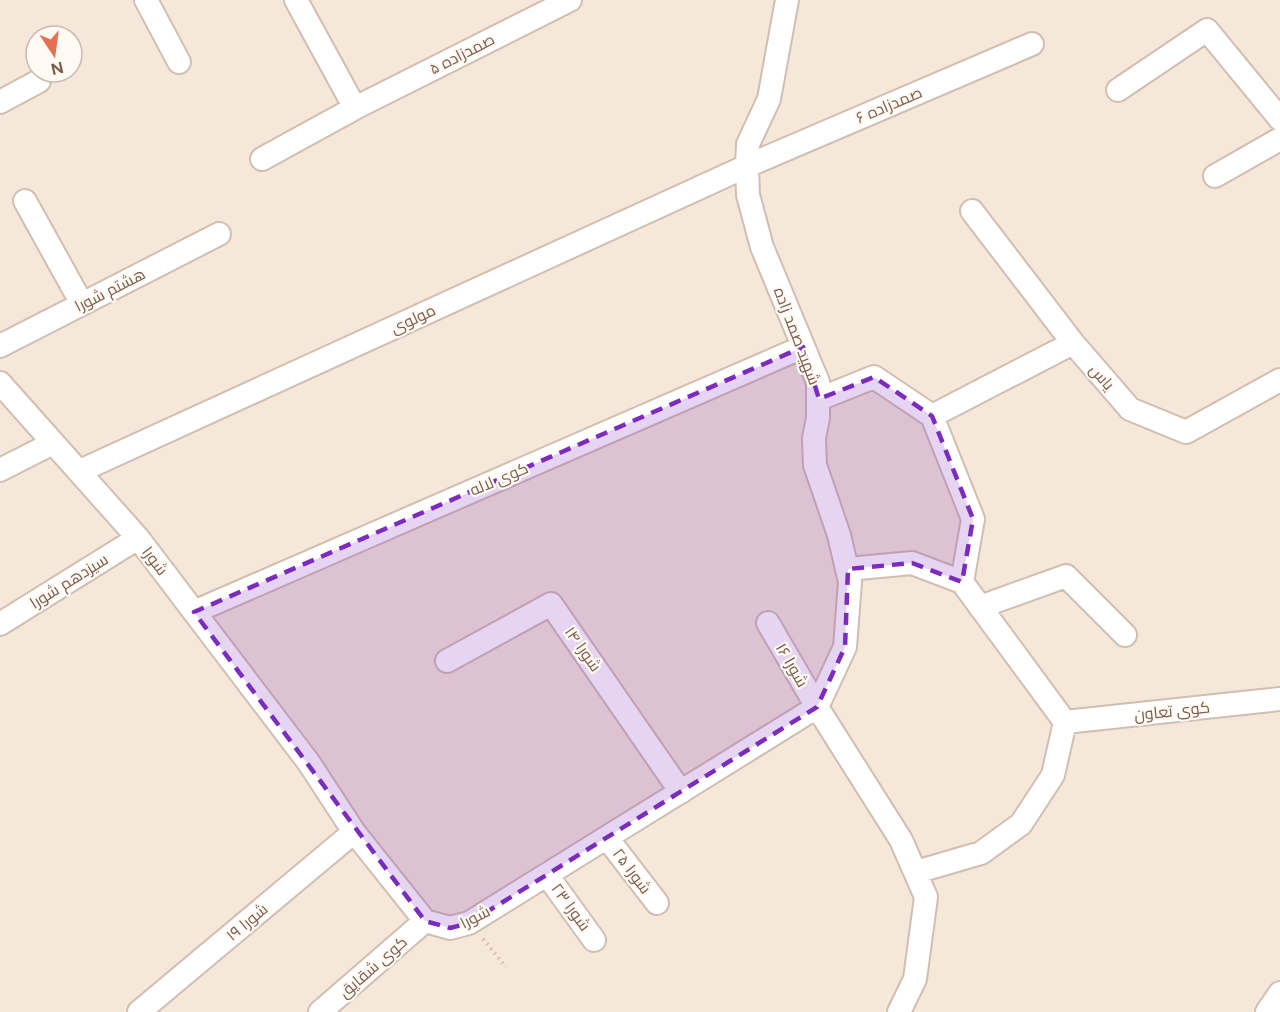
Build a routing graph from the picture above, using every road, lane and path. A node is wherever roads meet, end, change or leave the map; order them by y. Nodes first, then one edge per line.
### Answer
1 (146, 0) edge
2 (296, 0) edge
3 (570, 0) edge
4 (787, 0) edge
5 (1032, 44) dead end
6 (180, 62) dead end
7 (33, 84) edge
8 (1118, 90) dead end
9 (0, 102) edge
10 (355, 108) junction
11 (1280, 119) edge
12 (1280, 139) edge
13 (262, 159) dead end
14 (747, 166) junction
15 (1215, 176) dead end
16 (25, 201) dead end
17 (972, 211) dead end
18 (219, 234) dead end
19 (82, 304) junction
20 (1073, 343) junction
21 (0, 346) edge
22 (803, 347) junction
23 (1280, 380) edge
24 (0, 383) edge
25 (819, 399) junction
26 (932, 416) junction
27 (53, 443) junction
28 (0, 470) edge
29 (80, 471) junction
30 (138, 538) junction
31 (848, 569) junction
32 (962, 582) junction
33 (980, 607) junction
34 (194, 612) junction
35 (768, 623) dead end
36 (0, 624) edge
37 (1125, 635) dead end
38 (447, 661) dead end
39 (1280, 699) edge
40 (817, 707) junction
41 (1065, 722) junction
42 (681, 792) junction
43 (354, 832) junction
44 (607, 838) junction
45 (916, 872) junction
46 (547, 875) junction
47 (657, 903) dead end
48 (425, 921) junction
49 (469, 923) junction
50 (594, 940) dead end
51 (506, 967) dead end
52 (1280, 993) edge
53 (139, 1012) edge
54 (320, 1012) edge
55 (899, 1012) edge
56 (1268, 1012) edge

1 - 6 street
2 - 10 street
3 - 10 street, صمدزاده ۵
4 - 14 street, شهید صمد زاده
5 - 14 street, صمدزاده ۶
7 - 9 street
8 - 11 street
10 - 13 street, صمدزاده ۵
12 - 15 street
14 - 22 street, شهید صمد زاده
14 - 29 street, مولوی
16 - 19 street
17 - 20 street, یاس
18 - 19 street, هشتم شورا
19 - 21 street, هشتم شورا
20 - 23 street, یاس
20 - 26 street
22 - 25 street, شهید صمد زاده
22 - 34 street, کوی لاله
24 - 27 street, شورا
25 - 26 street
25 - 31 street, شهید صمد زاده
26 - 32 street
27 - 28 street
27 - 29 street, شورا
29 - 30 street, شورا
30 - 34 street, شورا
30 - 36 street, سیزدهم شورا
31 - 32 street
31 - 40 street, شهید صمد زاده
32 - 33 street
33 - 37 street
33 - 41 street
34 - 43 street, شورا
35 - 40 street, شورا ۱۶
38 - 42 street, شورا ۱۴
39 - 41 street, کوی تعاون
40 - 42 street, شورا
40 - 45 street
41 - 45 street
42 - 44 street, شورا
43 - 48 street, شورا
43 - 53 street, شورا ۱۹
44 - 46 street, شورا
44 - 47 street, شورا ۲۵
45 - 55 street
46 - 49 street, شورا
46 - 50 street, شورا ۲۳
48 - 49 street, شورا
48 - 54 street, کوی شقایق
49 - 51 path
52 - 56 street

